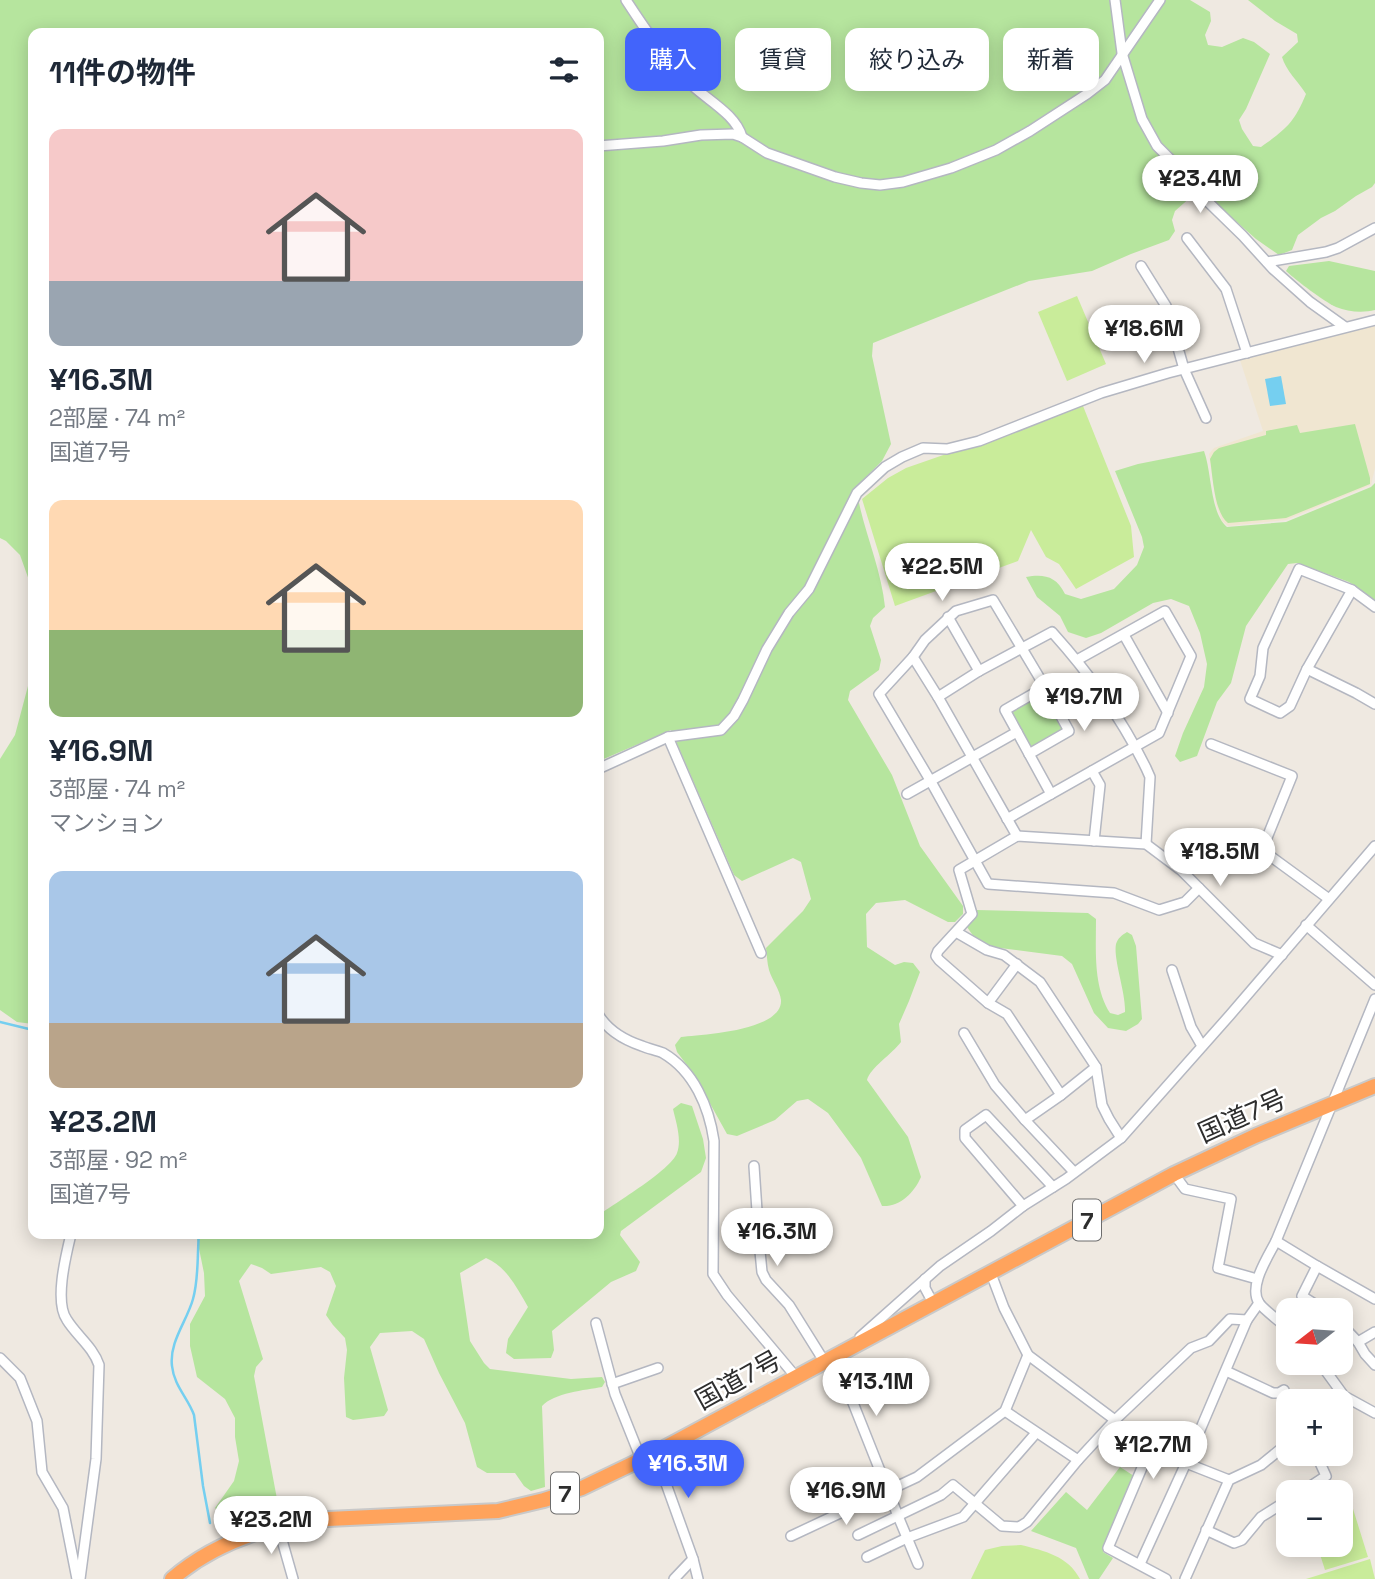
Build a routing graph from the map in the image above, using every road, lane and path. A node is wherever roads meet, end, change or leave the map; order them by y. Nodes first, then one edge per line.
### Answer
1 (626, 0) edge
2 (1115, 0) edge
3 (1160, 0) edge
4 (1122, 53) junction
5 (742, 137) junction
6 (604, 146) edge
7 (1375, 228) edge
8 (1187, 239) dead end
9 (1267, 262) junction
10 (1141, 266) dead end
11 (1375, 320) edge
12 (1345, 327) junction
13 (1247, 353) junction
14 (1184, 369) junction
15 (1206, 418) dead end
16 (1352, 590) junction
17 (1375, 607) edge
18 (948, 617) junction
19 (1124, 635) junction
20 (1022, 648) junction
21 (913, 657) junction
22 (1077, 660) junction
23 (1307, 669) junction
24 (979, 671) junction
25 (1045, 687) junction
26 (1097, 687) junction
27 (938, 697) junction
28 (1375, 704) edge
29 (1057, 709) junction
30 (1168, 713) junction
31 (1017, 732) junction
32 (668, 737) junction
33 (1211, 744) dead end
34 (1135, 748) junction
35 (1029, 754) junction
36 (973, 757) junction
37 (604, 766) edge
38 (1092, 771) junction
39 (930, 780) junction
40 (907, 794) dead end
41 (1051, 794) junction
42 (1007, 819) junction
43 (1017, 836) junction
44 (1094, 841) junction
45 (1146, 844) junction
46 (1375, 846) edge
47 (976, 861) junction
48 (1199, 888) junction
49 (1329, 899) junction
50 (1307, 925) junction
51 (956, 932) junction
52 (761, 953) dead end
53 (1282, 955) junction
54 (1017, 964) junction
55 (1172, 970) dead end
56 (1375, 985) edge
57 (1375, 999) edge
58 (988, 1003) junction
59 (604, 1023) edge
60 (964, 1033) dead end
61 (1202, 1046) junction
62 (1096, 1067) junction
63 (1375, 1087) edge
64 (1061, 1095) junction
65 (1332, 1104) junction
66 (1025, 1120) junction
67 (1121, 1138) junction
68 (754, 1166) dead end
69 (1074, 1172) junction
70 (1174, 1174) junction
71 (1053, 1187) junction
72 (1023, 1206) junction
73 (70, 1239) edge
74 (1276, 1241) junction
75 (1317, 1266) junction
76 (990, 1271) junction
77 (925, 1279) junction
78 (1257, 1279) junction
79 (1305, 1298) edge
80 (1375, 1299) edge
81 (933, 1303) junction
82 (1259, 1303) junction
83 (1276, 1318) edge
84 (1247, 1320) junction
85 (596, 1323) dead end
86 (1375, 1332) edge
87 (1353, 1337) edge
88 (1358, 1342) junction
89 (849, 1348) junction
90 (1028, 1354) junction
91 (0, 1358) edge
92 (829, 1358) junction
93 (1375, 1365) edge
94 (658, 1368) dead end
95 (1226, 1371) junction
96 (1329, 1376) edge
97 (796, 1377) junction
98 (612, 1384) junction
99 (1276, 1393) edge
100 (1005, 1411) junction
101 (1375, 1413) edge
102 (1115, 1420) junction
103 (1036, 1433) junction
104 (1276, 1453) edge
105 (648, 1456) junction
106 (1078, 1460) junction
107 (1186, 1462) junction
108 (1321, 1466) edge
109 (1229, 1480) junction
110 (1320, 1480) edge
111 (889, 1492) junction
112 (975, 1504) junction
113 (1276, 1508) edge
114 (898, 1516) junction
115 (278, 1526) junction
116 (1206, 1530) junction
117 (858, 1535) dead end
118 (791, 1536) dead end
119 (907, 1538) junction
120 (867, 1557) dead end
121 (692, 1559) junction
122 (918, 1564) dead end
123 (1140, 1564) junction
124 (79, 1579) edge
125 (172, 1579) edge
126 (293, 1579) edge
127 (674, 1579) edge
128 (698, 1579) edge
129 (1166, 1579) edge
130 (1185, 1579) edge

1 - 5 street
2 - 4 street
3 - 4 street
4 - 5 street
4 - 9 street
5 - 6 street
7 - 9 street
8 - 13 street
9 - 12 street
10 - 14 street
11 - 12 street
12 - 13 street
13 - 14 street
14 - 15 street
14 - 32 street
16 - 17 street
16 - 23 street
16 - 23 street
18 - 20 street
18 - 21 street
18 - 24 street
19 - 22 street
19 - 30 street
19 - 30 street
20 - 22 street
20 - 24 street
20 - 25 street
21 - 27 street
21 - 39 street
22 - 26 street
23 - 28 street
24 - 27 street
25 - 29 street
25 - 31 street
26 - 29 street
26 - 34 street
27 - 36 street
29 - 35 street
30 - 34 street
31 - 35 street
31 - 36 street
32 - 37 street
32 - 52 street
33 - 49 street
34 - 38 street
34 - 45 street
35 - 41 street
36 - 39 street
36 - 42 street
38 - 41 street
38 - 44 street
39 - 40 street
39 - 47 street
41 - 42 street
42 - 43 street
43 - 44 street
43 - 47 street
44 - 45 street
45 - 48 street
46 - 49 street
47 - 48 street
47 - 51 street
48 - 53 street
49 - 50 street
50 - 53 street
50 - 56 street
51 - 54 street
51 - 58 street
53 - 61 street
54 - 58 street
54 - 62 street
55 - 61 street
57 - 65 street
58 - 64 street
59 - 97 street
60 - 66 street
61 - 67 street
62 - 64 street
62 - 67 street
63 - 65 highway, 国道7号 / 7
64 - 66 street
65 - 70 highway, 国道7号 / 7
65 - 74 street
66 - 69 street
67 - 69 street
68 - 92 street
69 - 71 street
70 - 76 highway, 国道7号 / 7
70 - 78 street
71 - 72 street
71 - 72 street
72 - 77 street
73 - 124 street
74 - 75 street
74 - 78 street
75 - 79 street
75 - 80 street
76 - 81 highway, 国道7号 / 7
76 - 90 street
77 - 81 street
77 - 89 street
78 - 82 street
81 - 89 highway, 国道7号 / 7
82 - 83 street
82 - 84 street
84 - 95 street
84 - 102 street
85 - 98 street
86 - 88 street
87 - 88 street
88 - 93 street
89 - 92 highway, 国道7号 / 7
90 - 100 street
90 - 102 street
91 - 124 street
92 - 97 highway, 国道7号 / 7
92 - 111 street
94 - 98 street
95 - 99 street
95 - 107 street
96 - 101 street
97 - 105 highway, 国道7号 / 7
98 - 105 street
100 - 103 street
100 - 111 street
102 - 106 street
103 - 106 street
103 - 112 street
104 - 109 street
105 - 115 highway, 国道7号 / 7
105 - 121 street
106 - 112 street
107 - 109 street
107 - 123 street
107 - 123 street
108 - 110 street
109 - 116 street
111 - 114 street
111 - 118 street
112 - 114 street
112 - 119 street
113 - 116 street
114 - 117 street
114 - 119 street
115 - 125 highway, 国道7号 / 7
115 - 126 street
116 - 130 street
119 - 120 street
119 - 122 street
121 - 127 street
121 - 128 street
123 - 129 street

